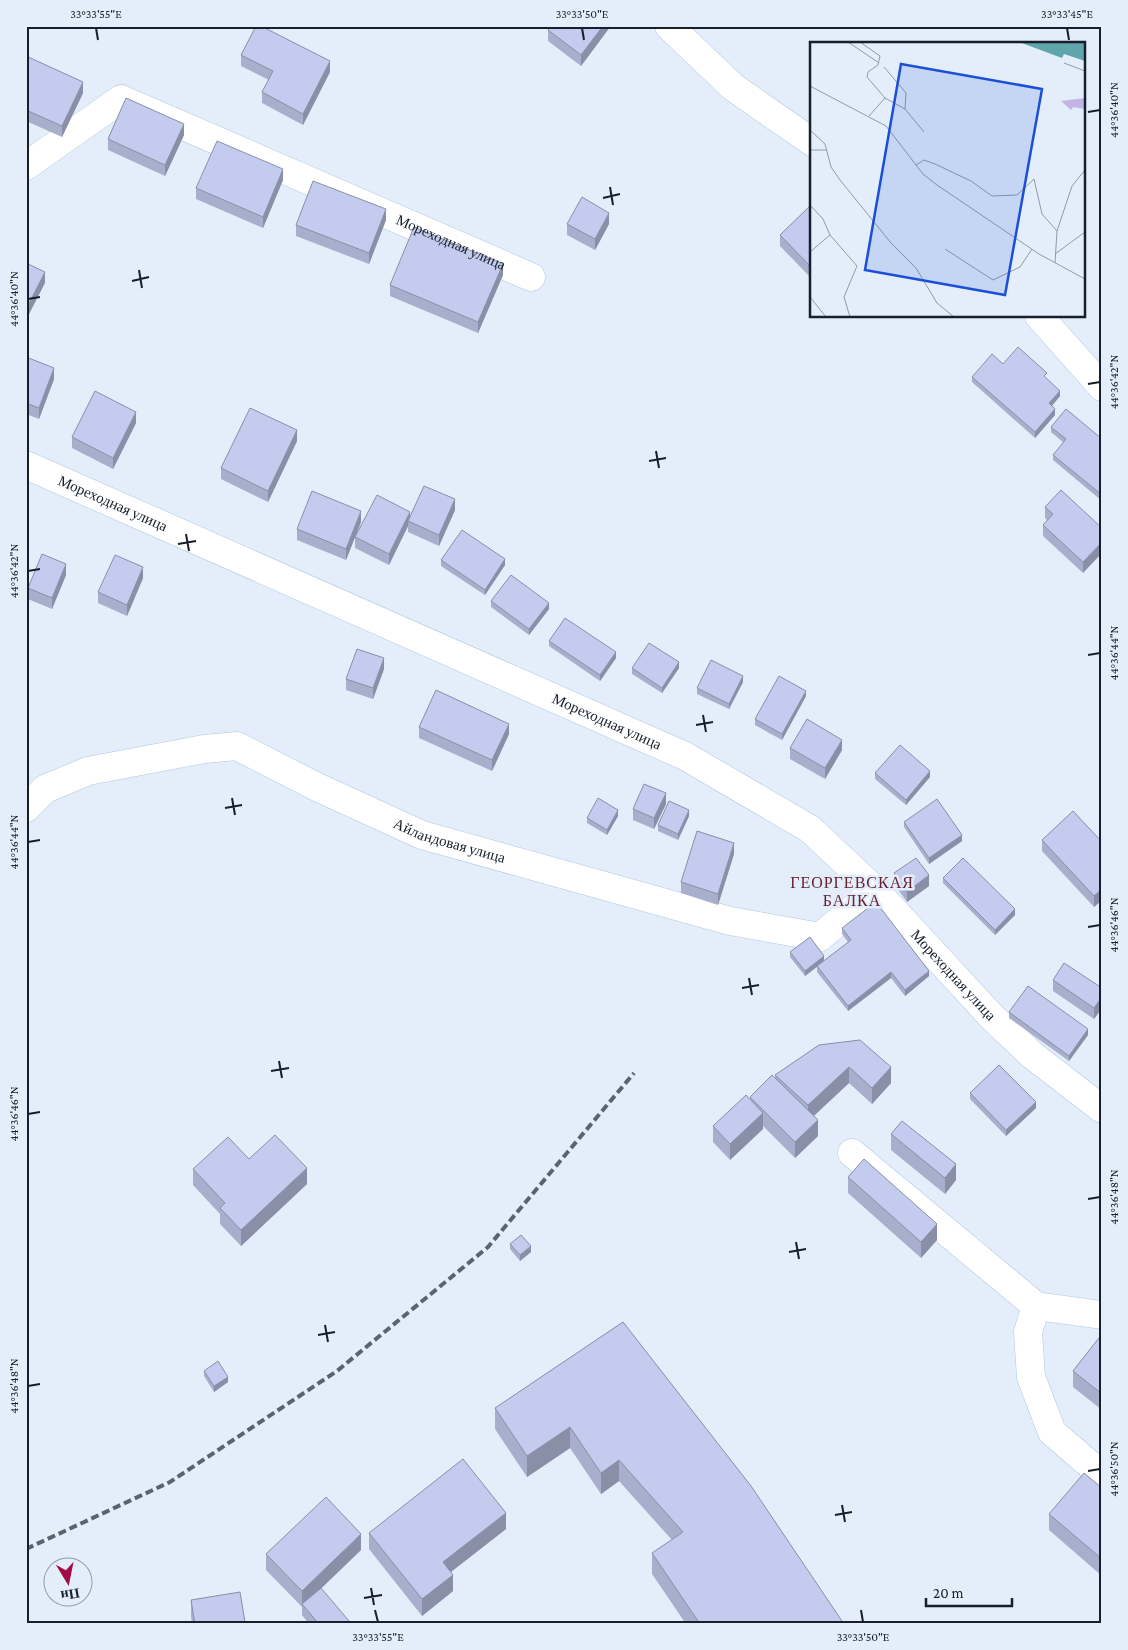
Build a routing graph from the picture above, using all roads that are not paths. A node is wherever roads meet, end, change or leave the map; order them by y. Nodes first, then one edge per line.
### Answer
1 (669, 26) edge
2 (810, 141) edge
3 (26, 166) edge
4 (532, 276) dead end
5 (1041, 318) edge
6 (1102, 387) edge
7 (26, 465) edge
8 (26, 808) edge
9 (875, 890) junction
10 (1102, 1109) edge
11 (852, 1153) dead end
12 (1036, 1306) junction
13 (1102, 1315) edge
14 (1102, 1475) edge

1 - 2 street
3 - 4 street, Мореходная улица
5 - 6 street
7 - 9 street, Мореходная улица
8 - 9 street, Айландовая улица
9 - 10 street, Мореходная улица
11 - 12 street
12 - 13 street
12 - 14 street

